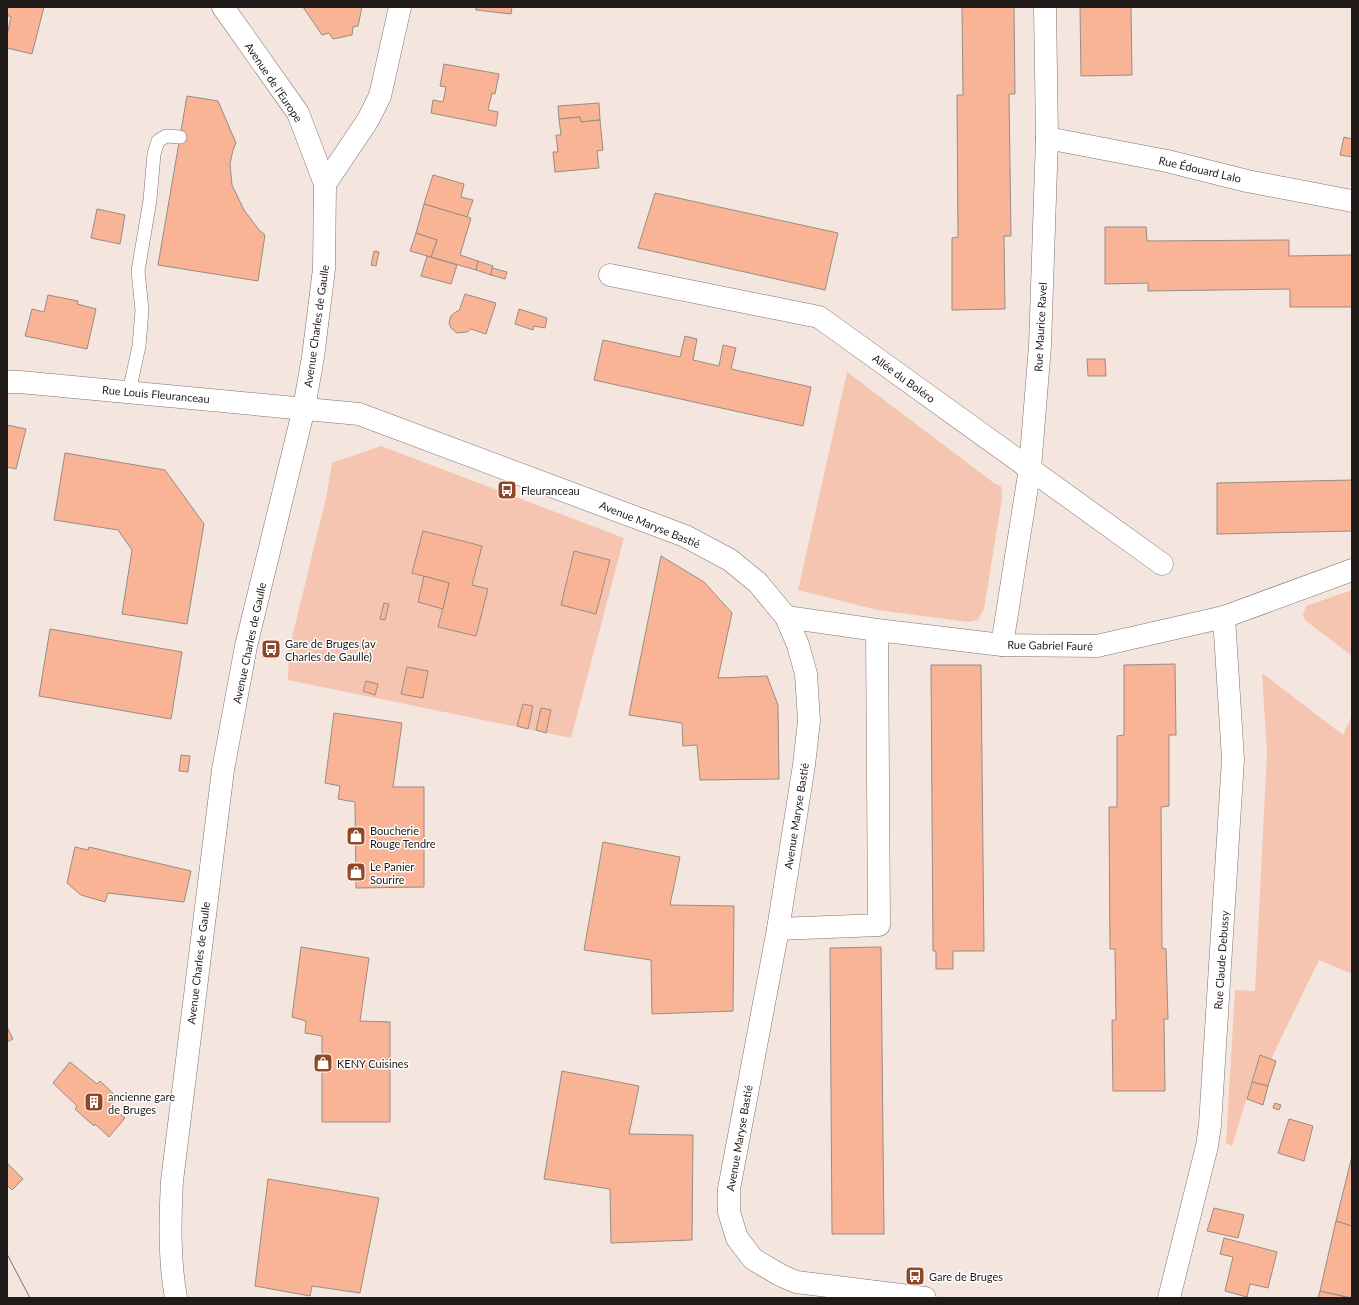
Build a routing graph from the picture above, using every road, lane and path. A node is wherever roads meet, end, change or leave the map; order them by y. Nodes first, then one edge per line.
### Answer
1 (223, 7) edge
2 (400, 7) edge
3 (1045, 7) edge
4 (180, 137) dead end
5 (1047, 138) junction
6 (326, 184) junction
7 (1352, 202) edge
8 (610, 275) dead end
9 (7, 382) edge
10 (130, 392) junction
11 (304, 408) junction
12 (1030, 468) junction
13 (1162, 564) dead end
14 (1352, 570) edge
15 (786, 617) junction
16 (1224, 617) junction
17 (877, 630) junction
18 (1002, 645) junction
19 (778, 929) junction
20 (876, 1295) edge
21 (176, 1298) edge
22 (925, 1298) edge
23 (1169, 1298) edge

1 - 6 street, Avenue de l'Europe
2 - 6 street
3 - 5 street, Rue Maurice Ravel
4 - 10 lane
5 - 7 street, Rue Édouard Lalo
5 - 12 street, Rue Maurice Ravel
6 - 11 street, Avenue Charles de Gaulle
8 - 12 street, Allée du Boléro
9 - 10 street, Rue Louis Fleuranceau
10 - 11 street, Rue Louis Fleuranceau
11 - 15 street, Avenue Maryse Bastié
11 - 21 street, Avenue Charles de Gaulle
12 - 13 street, Allée du Boléro
12 - 18 street, Rue Maurice Ravel
14 - 16 street, Rue Gabriel Fauré
15 - 17 street, Rue Gabriel Fauré
15 - 19 street, Avenue Maryse Bastié
16 - 18 street, Rue Gabriel Fauré
16 - 23 street, Rue Claude Debussy
17 - 18 street, Rue Gabriel Fauré
17 - 19 street
19 - 20 street, Avenue Maryse Bastié
20 - 22 street, Avenue Maryse Bastié

